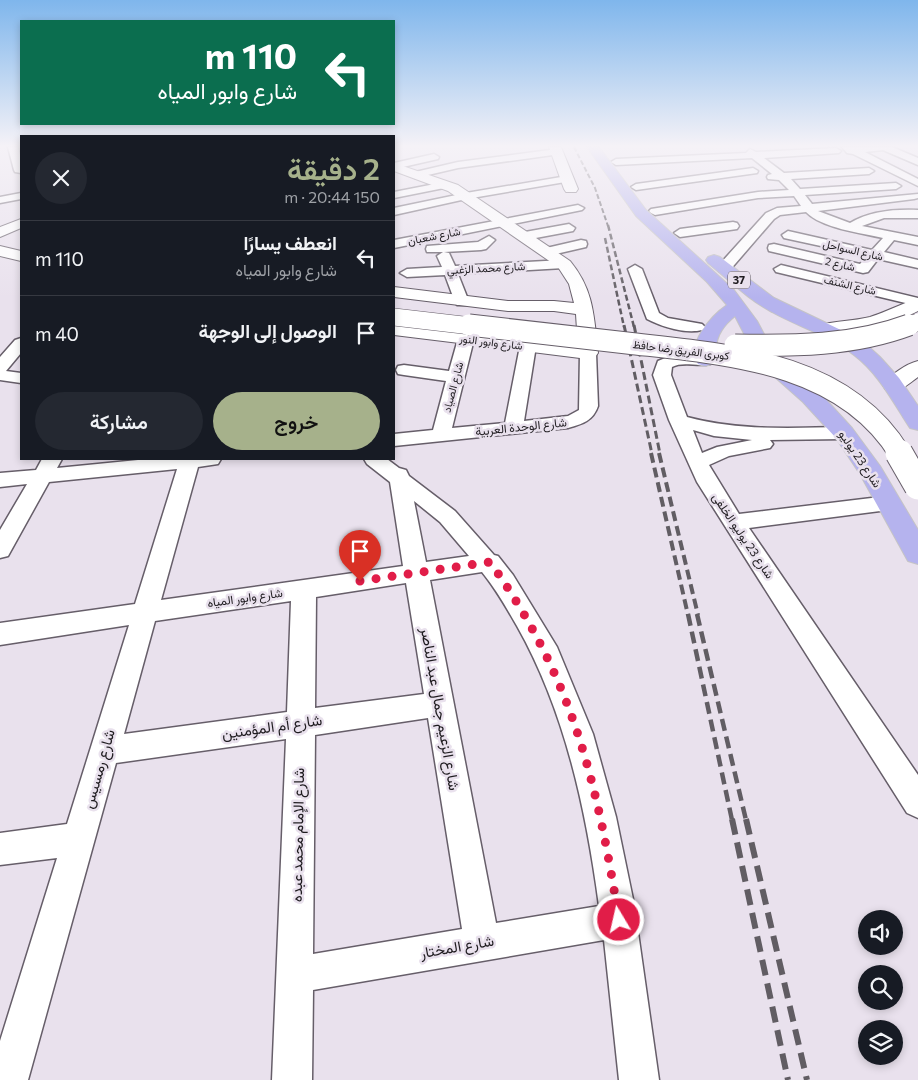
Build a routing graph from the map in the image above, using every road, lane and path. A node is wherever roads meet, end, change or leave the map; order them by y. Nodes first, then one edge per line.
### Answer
1 (14, 197) edge
2 (400, 197) edge
3 (460, 197) edge
4 (468, 197) edge
5 (509, 197) edge
6 (630, 197) edge
7 (644, 197) edge
8 (684, 197) edge
9 (739, 197) edge
10 (802, 197) edge
11 (912, 197) edge
12 (726, 199) junction
13 (0, 200) edge
14 (514, 200) dead end
15 (695, 205) junction
16 (417, 207) junction
17 (578, 208) dead end
18 (809, 208) junction
19 (739, 209) dead end
20 (655, 211) junction
21 (395, 212) edge
22 (0, 214) edge
23 (918, 214) edge
24 (880, 217) junction
25 (20, 219) edge
26 (448, 219) dead end
27 (20, 220) edge
28 (503, 222) junction
29 (851, 223) junction
30 (810, 224) dead end
31 (918, 224) edge
32 (733, 226) dead end
33 (569, 228) dead end
34 (406, 230) dead end
35 (463, 230) junction
36 (0, 232) edge
37 (680, 233) junction
38 (788, 235) dead end
39 (892, 235) junction
40 (525, 236) junction
41 (417, 239) junction
42 (489, 240) dead end
43 (918, 241) edge
44 (395, 244) edge
45 (581, 244) dead end
46 (827, 244) junction
47 (445, 248) junction
48 (774, 248) dead end
49 (0, 252) edge
50 (547, 252) junction
51 (395, 255) edge
52 (876, 255) junction
53 (20, 256) edge
54 (816, 258) junction
55 (564, 264) junction
56 (918, 264) edge
57 (724, 268) junction
58 (781, 269) dead end
59 (449, 270) junction
60 (407, 273) dead end
61 (641, 275) dead end
62 (395, 292) edge
63 (462, 302) junction
64 (918, 303) edge
65 (737, 306) junction
66 (395, 308) edge
67 (584, 310) junction
68 (395, 317) edge
69 (918, 322) edge
70 (698, 327) dead end
71 (395, 329) edge
72 (826, 329) junction
73 (466, 339) junction
74 (20, 344) edge
75 (528, 346) junction
76 (710, 352) junction
77 (588, 354) junction
78 (0, 367) edge
79 (918, 367) edge
80 (404, 370) dead end
81 (0, 375) edge
82 (456, 377) junction
83 (786, 377) junction
84 (20, 378) edge
85 (906, 397) edge
86 (678, 420) junction
87 (918, 423) edge
88 (513, 428) junction
89 (441, 435) junction
90 (848, 438) junction
91 (395, 440) edge
92 (918, 456) edge
93 (178, 460) edge
94 (197, 460) edge
95 (376, 460) edge
96 (697, 463) junction
97 (47, 467) edge
98 (399, 475) junction
99 (0, 480) edge
100 (918, 486) edge
101 (888, 503) junction
102 (734, 522) junction
103 (0, 550) edge
104 (918, 554) edge
105 (490, 562) junction
106 (416, 573) junction
107 (304, 589) junction
108 (145, 613) junction
109 (0, 634) edge
110 (440, 704) junction
111 (301, 723) junction
112 (104, 751) junction
113 (918, 802) edge
114 (78, 839) junction
115 (0, 849) edge
116 (619, 920) junction
117 (482, 943) junction
118 (294, 975) junction
119 (8, 1080) edge
120 (292, 1080) edge
121 (639, 1080) edge

1 - 13 street
2 - 16 street
3 - 16 street
4 - 28 main road
5 - 14 street
6 - 65 main road, 37
7 - 20 main road, 37
8 - 15 street
9 - 12 street
10 - 18 street
11 - 18 street
12 - 15 street
12 - 19 street
15 - 20 street
16 - 21 street
17 - 28 street, شارع شعبان
18 - 29 street
18 - 57 street
20 - 37 main road, 37
22 - 25 main road
23 - 24 street
24 - 29 street
24 - 31 street
26 - 35 street
27 - 36 main road
28 - 35 street, شارع شعبان
28 - 40 main road
29 - 30 street
29 - 39 street
29 - 46 street
32 - 37 street
33 - 40 street
34 - 41 street
35 - 41 street, شارع شعبان
35 - 47 street
37 - 57 main road, 37
38 - 46 street, شارع السواحل
39 - 43 street
39 - 52 street, شارع 2
40 - 50 main road
41 - 44 street, شارع شعبان
42 - 47 street
45 - 50 street
46 - 52 street, شارع السواحل
46 - 54 street
47 - 51 street
47 - 59 street
48 - 54 street, شارع 2
49 - 53 main road
50 - 55 main road
52 - 54 street, شارع 2
52 - 56 street, شارع السواحل
55 - 59 street, شارع محمد الزغبي
55 - 67 main road
57 - 72 main road, 37
58 - 64 street, شارع الشنف
59 - 60 street, شارع محمد الزغبي
59 - 63 street
61 - 70 street
62 - 63 main road
63 - 67 main road
64 - 72 main road
65 - 76 main road
65 - 83 main road, 37
66 - 76 main road, كوبرى الفريق رضا حافظ
67 - 77 main road
68 - 100 main road, كوبرى الفريق رضا حافظ, bridge
69 - 76 main road, bridge
71 - 73 main road, شارع وابور النور
72 - 85 main road, 37
73 - 75 main road, شارع وابور النور
73 - 82 street, شارع الصياد
74 - 78 street
75 - 77 main road, شارع وابور النور
75 - 88 street
76 - 83 street, شارع 23 يوليو الخلفى
76 - 86 street, شارع 23 يوليو الخلفى
76 - 92 main road, كوبرى الفريق رضا حافظ
77 - 88 street, شارع الوحدة العربية
79 - 85 main road
80 - 82 street
81 - 84 street
82 - 89 street, شارع الصياد
83 - 90 main road, شارع 23 يوليو / 37
85 - 87 main road, 37
86 - 90 street
86 - 96 street, شارع 23 يوليو الخلفى
88 - 89 street, شارع الوحدة العربية
89 - 91 street, شارع الوحدة العربية
90 - 96 street
90 - 101 main road, شارع 23 يوليو / 37
93 - 97 street
94 - 108 street, شارع رمسيس
95 - 98 street
96 - 102 street, شارع 23 يوليو الخلفى
97 - 99 street
97 - 103 street
98 - 105 street
98 - 106 street, شارع الزعيم جمال عبد الناصر
101 - 102 street
101 - 104 main road, شارع 23 يوليو / 37
102 - 113 street, شارع 23 يوليو الخلفى
105 - 106 street, شارع وابور المياه
105 - 116 street
106 - 107 street, شارع وابور المياه
106 - 110 street, شارع الزعيم جمال عبد الناصر
107 - 108 street, شارع وابور المياه
107 - 111 street, شارع الإمام محمد عبده
108 - 109 street, شارع وابور المياه
108 - 112 street, شارع رمسيس
110 - 111 street, شارع أم المؤمنين
110 - 117 street, شارع الزعيم جمال عبد الناصر
111 - 112 street, شارع أم المؤمنين
111 - 118 street, شارع الإمام محمد عبده
112 - 114 street, شارع رمسيس
114 - 115 street
114 - 119 street, شارع رمسيس
116 - 117 street, شارع المختار
116 - 121 street
117 - 118 street, شارع المختار
118 - 120 street, شارع الإمام محمد عبده

